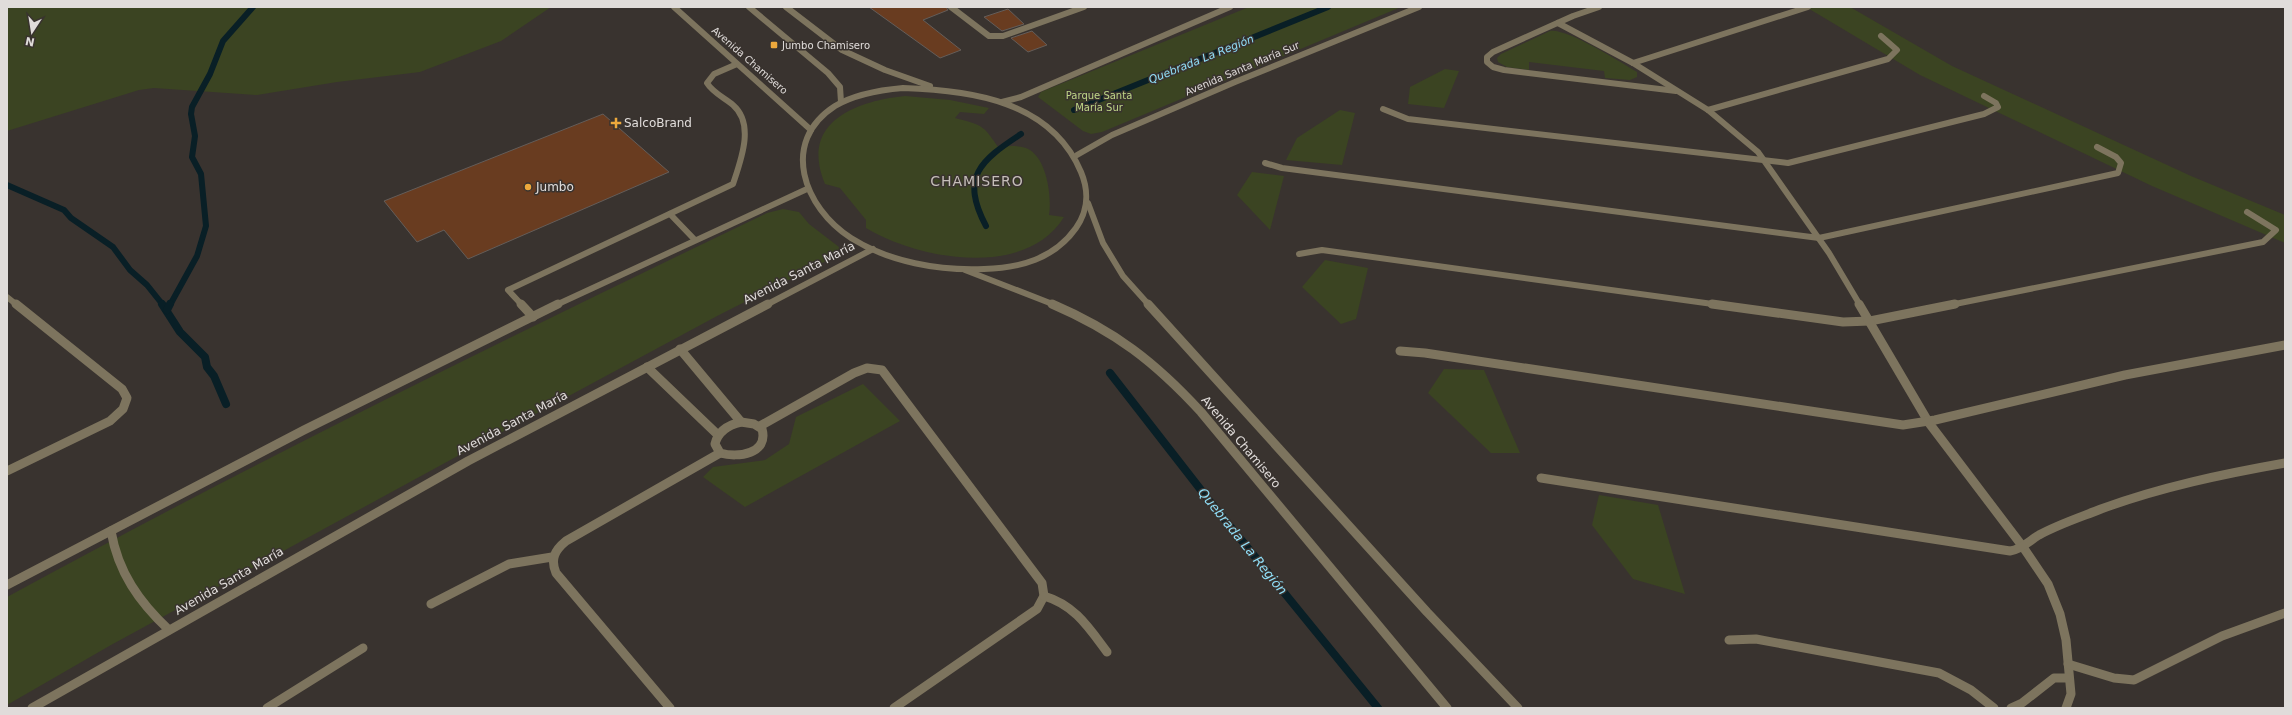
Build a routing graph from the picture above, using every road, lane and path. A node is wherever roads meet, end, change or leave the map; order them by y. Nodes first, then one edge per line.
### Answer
1 (674, 7) edge
2 (749, 7) edge
3 (786, 7) edge
4 (951, 7) edge
5 (1084, 7) edge
6 (1230, 7) edge
7 (1419, 7) edge
8 (1599, 7) edge
9 (1808, 7) edge
10 (1558, 23) junction
11 (1880, 36) dead end
12 (1633, 63) junction
13 (737, 64) junction
14 (940, 90) junction
15 (1679, 91) junction
16 (1984, 96) dead end
17 (841, 102) junction
18 (1002, 102) junction
19 (1383, 109) dead end
20 (1708, 110) junction
21 (811, 130) junction
22 (2097, 147) dead end
23 (1076, 155) junction
24 (1767, 162) junction
25 (1265, 163) dead end
26 (807, 190) junction
27 (1088, 203) junction
28 (2247, 212) dead end
29 (670, 214) junction
30 (1819, 238) junction
31 (694, 239) junction
32 (873, 250) junction
33 (1299, 254) dead end
34 (959, 268) junction
35 (7, 297) edge
36 (533, 317) junction
37 (1870, 321) junction
38 (2285, 345) edge
39 (680, 349) junction
40 (1400, 351) dead end
41 (647, 367) junction
42 (741, 422) junction
43 (1929, 423) junction
44 (760, 426) junction
45 (718, 434) junction
46 (720, 453) junction
47 (2285, 463) edge
48 (7, 471) edge
49 (1541, 478) dead end
50 (111, 531) junction
51 (2023, 547) junction
52 (552, 557) junction
53 (7, 585) edge
54 (1044, 596) junction
55 (431, 604) dead end
56 (2285, 613) edge
57 (169, 630) junction
58 (1729, 640) dead end
59 (363, 648) dead end
60 (1107, 652) dead end
61 (2068, 664) junction
62 (2068, 678) junction
63 (32, 708) edge
64 (267, 708) edge
65 (670, 708) edge
66 (894, 708) edge
67 (1447, 708) edge
68 (1518, 708) edge
69 (1994, 708) edge
70 (2011, 708) edge
71 (2066, 708) edge

1 - 13 street, Avenida Chamisero
2 - 17 street
3 - 14 street
4 - 5 street
6 - 18 street
7 - 23 street, Avenida Santa María Sur
8 - 10 street
9 - 12 street
10 - 12 street
10 - 15 street
11 - 20 street
12 - 15 street
13 - 21 street, Avenida Chamisero
13 - 29 street
14 - 17 street
14 - 18 street
15 - 20 street
16 - 24 street
17 - 21 street
18 - 23 street
19 - 24 street
20 - 24 street
21 - 26 street
22 - 30 street
23 - 27 street, Avenida Chamisero
24 - 30 street
25 - 30 street
26 - 31 street
26 - 32 street
27 - 34 street
27 - 68 street, Avenida Chamisero
28 - 37 street
29 - 31 street
29 - 36 street
30 - 37 street
31 - 36 street
32 - 34 street
32 - 39 street, Avenida Santa María
33 - 37 street
34 - 67 street, Avenida Chamisero
35 - 48 street
36 - 50 street
37 - 43 street
38 - 43 street
39 - 41 street, Avenida Santa María
39 - 42 street
40 - 43 street
41 - 45 street
41 - 57 street, Avenida Santa María
42 - 44 street
42 - 45 street
43 - 51 street
44 - 46 street
44 - 54 street
45 - 46 street
46 - 52 street
47 - 51 street
49 - 51 street
50 - 53 street
50 - 57 street, Avenida Santa María
51 - 61 street
52 - 55 street
52 - 65 street
54 - 60 street
54 - 66 street
56 - 61 street
57 - 63 street, Avenida Santa María
58 - 69 street
59 - 64 street
61 - 62 street
62 - 70 street
62 - 71 street

